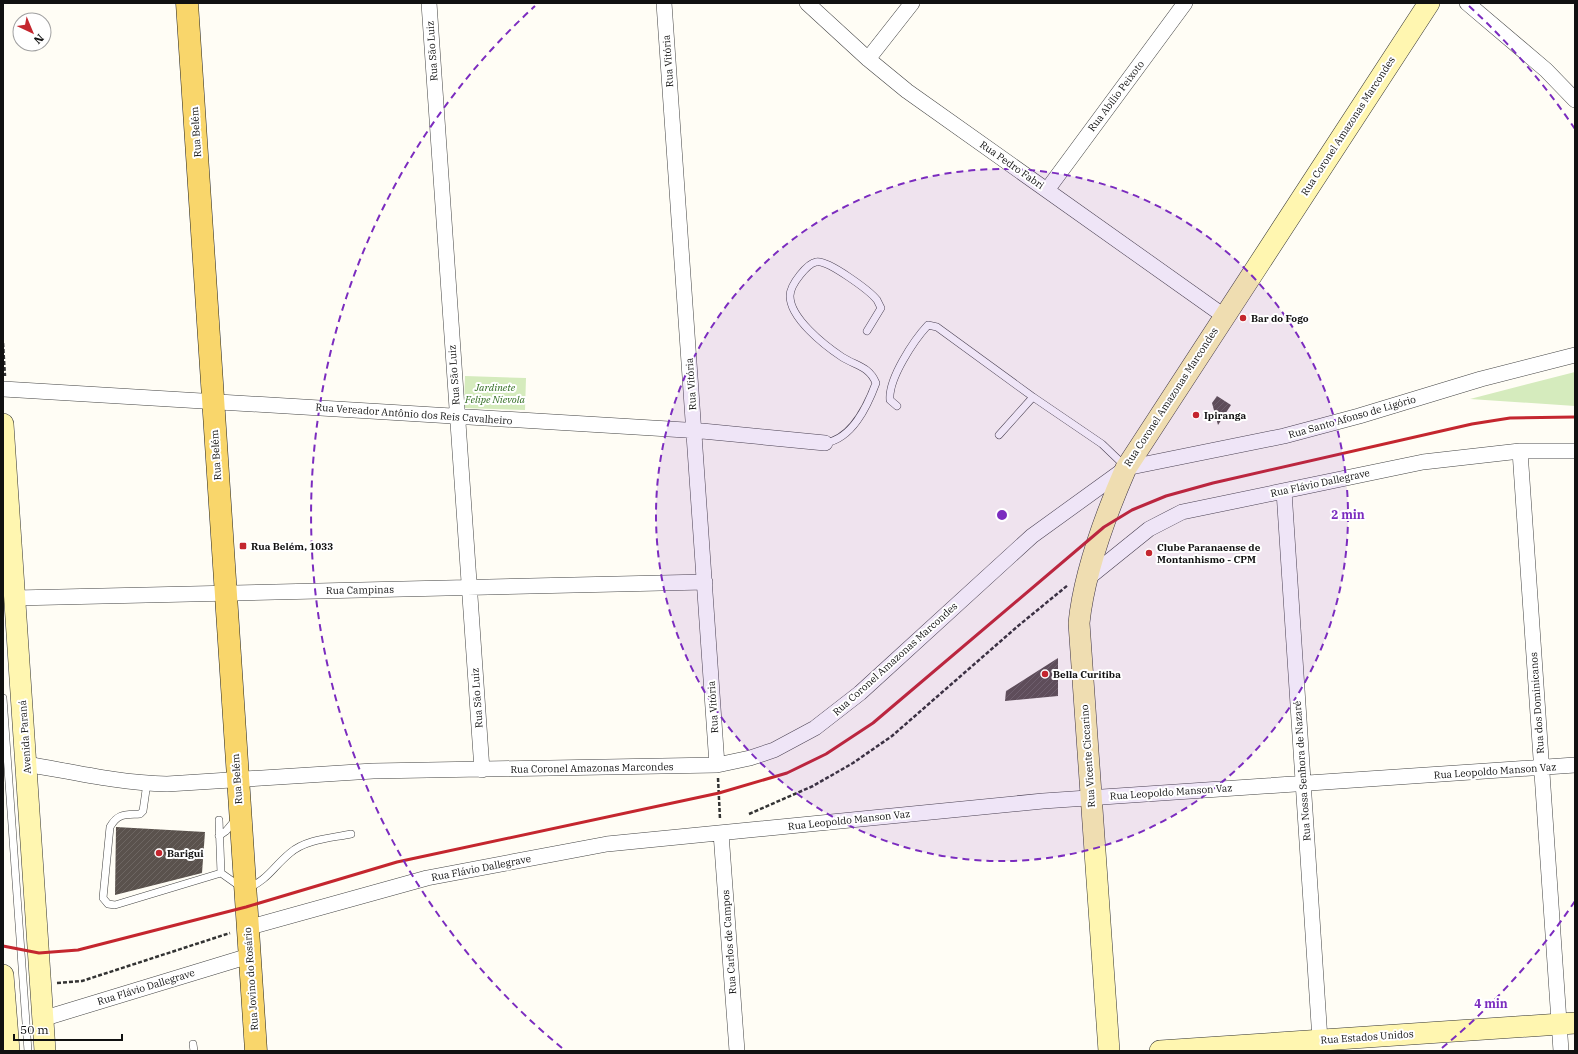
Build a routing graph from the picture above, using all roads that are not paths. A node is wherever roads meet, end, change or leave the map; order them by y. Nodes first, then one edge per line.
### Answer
1 (187, 3) edge
2 (429, 3) edge
3 (664, 3) edge
4 (807, 3) edge
5 (912, 3) edge
6 (1186, 3) edge
7 (1429, 3) edge
8 (1467, 3) edge
9 (868, 59) junction
10 (1575, 100) edge
11 (1047, 190) junction
12 (1224, 316) junction
13 (867, 331) dead end
14 (1575, 355) edge
15 (3, 389) edge
16 (1033, 397) junction
17 (213, 402) junction
18 (897, 406) dead end
19 (457, 417) junction
20 (3, 424) edge
21 (694, 431) junction
22 (999, 435) dead end
23 (825, 443) joint
24 (1575, 451) edge
25 (1520, 452) junction
26 (1126, 468) junction
27 (1284, 491) junction
28 (705, 582) junction
29 (1078, 582) junction
30 (469, 587) junction
31 (225, 593) junction
32 (15, 598) junction
33 (3, 698) edge
34 (26, 764) junction
35 (718, 765) junction
36 (1575, 765) edge
37 (1541, 768) junction
38 (482, 770) junction
39 (237, 779) junction
40 (147, 783) junction
41 (1302, 784) junction
42 (1091, 798) junction
43 (229, 818) junction
44 (720, 833) junction
45 (352, 834) dead end
46 (219, 836) junction
47 (221, 873) junction
48 (242, 915) junction
49 (249, 956) junction
50 (3, 975) edge
51 (4, 997) edge
52 (42, 1019) junction
53 (1567, 1023) edge
54 (1320, 1046) edge
55 (8, 1051) edge
56 (28, 1051) edge
57 (45, 1051) edge
58 (256, 1051) edge
59 (737, 1051) edge
60 (1109, 1051) edge
61 (1160, 1051) edge
62 (1561, 1051) edge

1 - 17 main road, Rua Belém
2 - 19 street, Rua São Luiz
3 - 21 street, Rua Vitória
4 - 9 street, Rua Pedro Fabri
5 - 9 street
6 - 11 street, Rua Abílio Peixoto
7 - 12 street, Rua Coronel Amazonas Marcondes
8 - 10 street
9 - 11 street, Rua Pedro Fabri
11 - 12 street, Rua Pedro Fabri
12 - 26 street, Rua Coronel Amazonas Marcondes
13 - 23 lane
14 - 26 street, Rua Santo Afonso de Ligório
15 - 17 street, Rua Vereador Antônio dos Reis Cavalheiro
16 - 18 lane
16 - 22 lane
16 - 26 lane
17 - 19 street, Rua Vereador Antônio dos Reis Cavalheiro
17 - 31 main road, Rua Belém
19 - 21 street, Rua Vereador Antônio dos Reis Cavalheiro
19 - 30 street, Rua São Luiz
20 - 32 street, Avenida Paraná
21 - 23 street, Rua Vereador Antônio dos Reis Cavalheiro
21 - 28 street, Rua Vitória
24 - 25 street, Rua Flávio Dallegrave
25 - 27 street, Rua Flávio Dallegrave
25 - 37 street, Rua dos Dominicanos
26 - 29 street, Rua Vicente Ciccarino
26 - 35 street, Rua Coronel Amazonas Marcondes
27 - 29 street, Rua Flávio Dallegrave
27 - 41 street, Rua Nossa Senhora de Nazaré
28 - 30 street, Rua Campinas
28 - 35 street, Rua Vitória
29 - 42 street, Rua Vicente Ciccarino
30 - 31 street, Rua Campinas
30 - 38 street, Rua São Luiz
31 - 32 street, Rua Campinas
31 - 39 main road, Rua Belém
32 - 34 street, Avenida Paraná
33 - 56 lane
34 - 40 street, Rua Coronel Amazonas Marcondes
34 - 52 street, Avenida Paraná
35 - 38 street, Rua Coronel Amazonas Marcondes
36 - 37 street, Rua Leopoldo Manson Vaz
37 - 41 street, Rua Leopoldo Manson Vaz
37 - 53 street, Rua dos Dominicanos
38 - 39 street, Rua Coronel Amazonas Marcondes
39 - 40 street, Rua Coronel Amazonas Marcondes
39 - 43 main road, Rua Belém
40 - 47 lane
41 - 42 street, Rua Leopoldo Manson Vaz
41 - 54 street, Rua Nossa Senhora de Nazaré
42 - 44 street, Rua Leopoldo Manson Vaz
42 - 60 street, Rua Vicente Ciccarino
43 - 46 lane
43 - 46 lane
43 - 48 main road, Rua Belém
44 - 48 street, Rua Flávio Dallegrave
44 - 59 street, Rua Carlos de Campos
45 - 48 lane
46 - 47 lane
47 - 48 lane
48 - 49 main road, Rua Jovino do Rosário
49 - 52 street, Rua Flávio Dallegrave
49 - 58 main road, Rua Jovino do Rosário
50 - 51 street
51 - 55 street
52 - 57 street, Avenida Paraná
53 - 54 street, Rua Estados Unidos
53 - 62 street, Rua dos Dominicanos
54 - 61 street, Rua Estados Unidos

